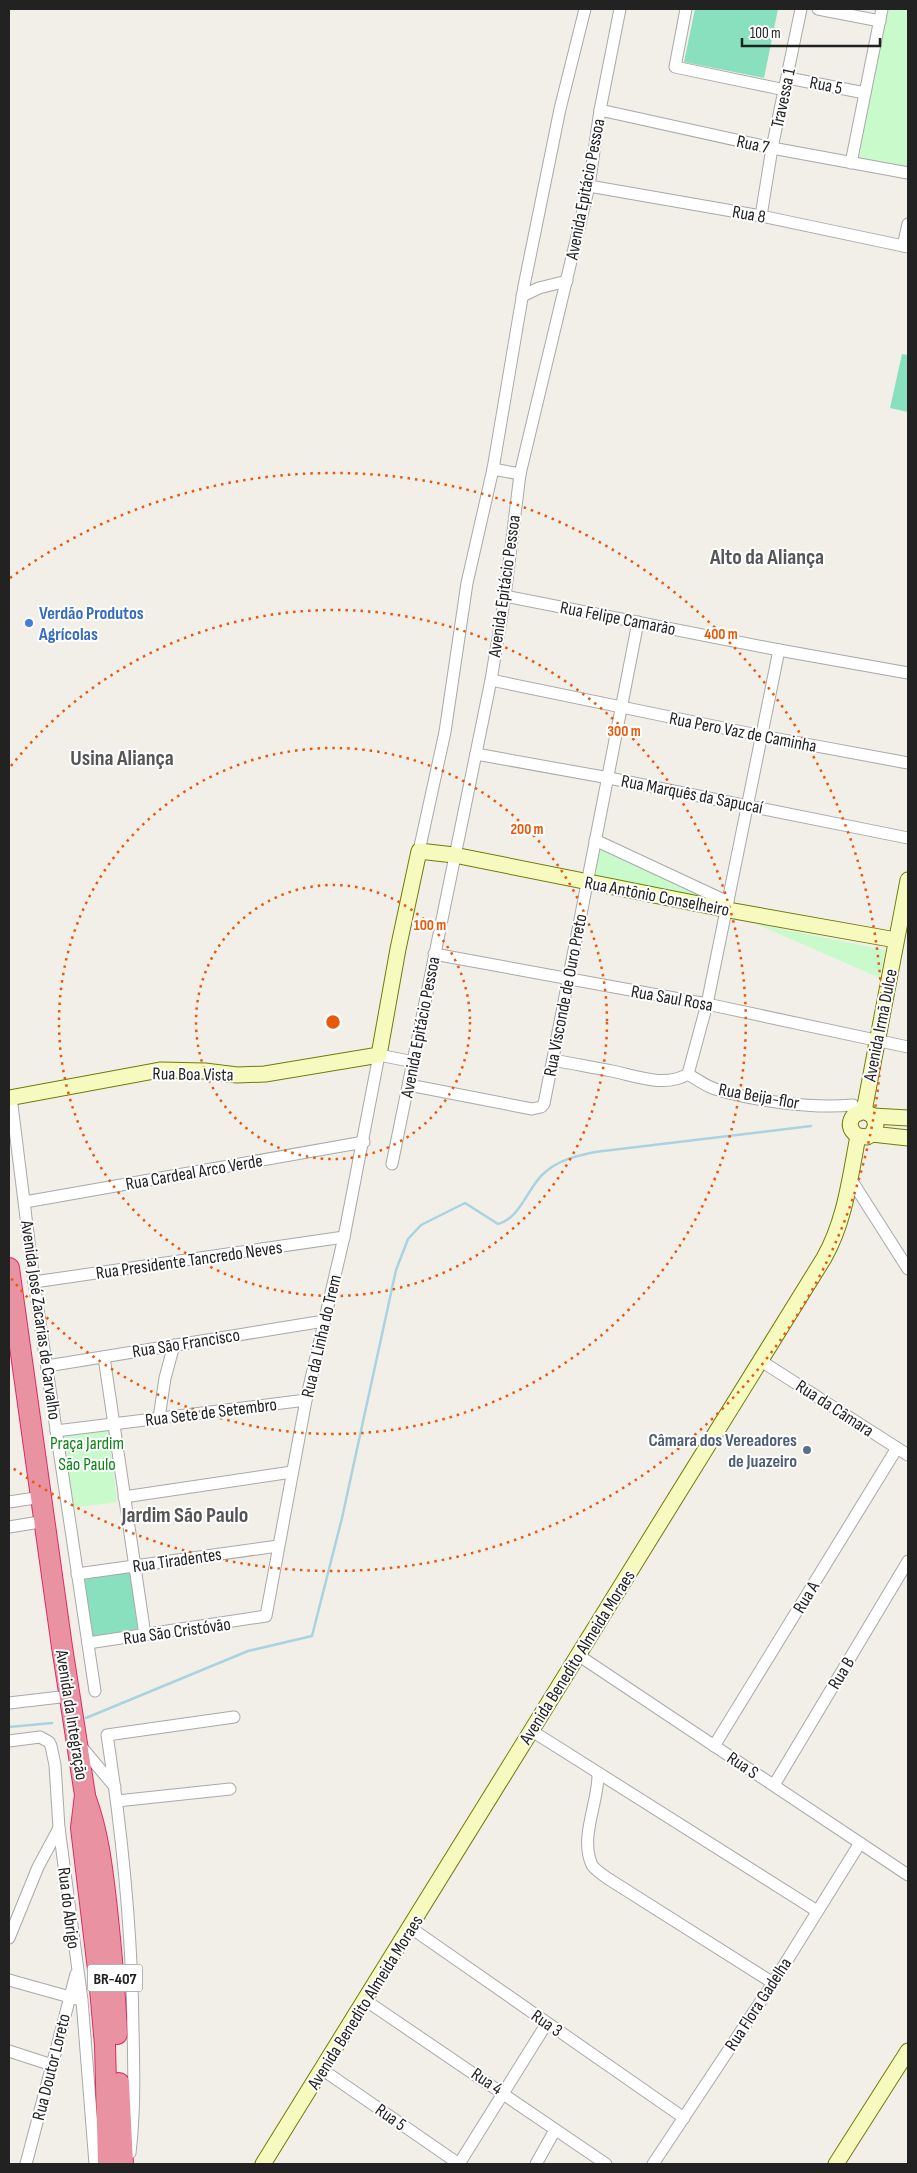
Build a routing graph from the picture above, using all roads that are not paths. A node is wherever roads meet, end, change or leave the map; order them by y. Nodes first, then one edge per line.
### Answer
1 (585, 9) edge
2 (620, 9) edge
3 (686, 9) edge
4 (801, 9) edge
5 (818, 9) edge
6 (882, 9) edge
7 (880, 21) junction
8 (788, 78) junction
9 (785, 90) junction
10 (865, 93) junction
11 (600, 110) junction
12 (772, 148) junction
13 (850, 163) junction
14 (908, 173) edge
15 (589, 186) junction
16 (761, 216) junction
17 (908, 224) edge
18 (906, 246) edge
19 (567, 281) junction
20 (522, 296) junction
21 (493, 469) junction
22 (520, 474) junction
23 (505, 596) junction
24 (638, 622) junction
25 (779, 650) junction
26 (908, 673) edge
27 (491, 680) junction
28 (620, 708) junction
29 (762, 736) junction
30 (476, 754) junction
31 (908, 763) edge
32 (608, 778) junction
33 (748, 805) junction
34 (908, 838) edge
35 (594, 840) junction
36 (419, 851) junction
37 (454, 855) junction
38 (908, 880) edge
39 (587, 882) junction
40 (727, 906) junction
41 (902, 941) edge
42 (434, 954) junction
43 (568, 980) junction
44 (707, 1004) junction
45 (878, 1040) junction
46 (908, 1047) edge
47 (379, 1055) junction
48 (553, 1060) junction
49 (414, 1062) junction
50 (688, 1074) junction
51 (409, 1084) junction
52 (10, 1097) edge
53 (863, 1111) junction
54 (908, 1118) edge
55 (865, 1135) junction
56 (908, 1138) edge
57 (364, 1142) junction
58 (392, 1164) dead end
59 (850, 1178) junction
60 (25, 1202) junction
61 (344, 1237) junction
62 (9, 1268) edge
63 (908, 1269) edge
64 (34, 1282) junction
65 (324, 1321) junction
66 (174, 1345) junction
67 (104, 1356) junction
68 (761, 1361) junction
69 (47, 1366) junction
70 (306, 1400) junction
71 (159, 1418) junction
72 (112, 1424) junction
73 (56, 1431) junction
74 (897, 1448) junction
75 (908, 1455) edge
76 (292, 1472) junction
77 (124, 1496) junction
78 (42, 1498) junction
79 (9, 1502) edge
80 (46, 1521) junction
81 (9, 1527) edge
82 (278, 1546) junction
83 (908, 1561) edge
84 (136, 1566) junction
85 (77, 1574) junction
86 (266, 1616) joint
87 (145, 1635) junction
88 (88, 1643) junction
89 (578, 1655) junction
90 (95, 1691) dead end
91 (69, 1696) junction
92 (9, 1703) edge
93 (234, 1717) dead end
94 (532, 1731) junction
95 (75, 1739) junction
96 (9, 1741) edge
97 (714, 1746) junction
98 (598, 1773) junction
99 (774, 1785) junction
100 (115, 1787) junction
101 (230, 1789) dead end
102 (85, 1795) junction
103 (118, 1801) junction
104 (59, 1828) junction
105 (860, 1843) junction
106 (908, 1875) edge
107 (817, 1911) junction
108 (411, 1928) junction
109 (9, 1938) edge
110 (77, 1970) junction
111 (9, 1980) edge
112 (773, 1983) junction
113 (69, 1998) junction
114 (82, 2000) junction
115 (365, 2000) junction
116 (547, 2023) junction
117 (9, 2051) edge
118 (908, 2051) edge
119 (52, 2065) junction
120 (323, 2070) junction
121 (505, 2093) junction
122 (684, 2118) junction
123 (555, 2130) junction
124 (26, 2164) edge
125 (95, 2164) edge
126 (108, 2164) edge
127 (122, 2164) edge
128 (128, 2164) edge
129 (263, 2164) edge
130 (459, 2164) edge
131 (536, 2164) edge
132 (606, 2164) edge
133 (653, 2164) edge
134 (836, 2164) edge

1 - 20 street
2 - 11 street, Avenida Epitácio Pessoa
3 - 9 street
4 - 8 street, Travessa 1
5 - 7 street
6 - 7 street
7 - 10 street
8 - 9 street, Travessa 1
8 - 10 street, Rua 5
9 - 12 street, Travessa 1
10 - 13 street
11 - 12 street, Rua 7
11 - 15 street, Avenida Epitácio Pessoa
12 - 13 street, Rua 7
12 - 16 street, Travessa 1
13 - 14 street, Rua 7
15 - 16 street, Rua 8
15 - 19 street, Avenida Epitácio Pessoa
16 - 18 street, Rua 8
17 - 18 street
19 - 20 street
19 - 22 street, Avenida Epitácio Pessoa
20 - 21 street
21 - 22 street
21 - 36 street
22 - 23 street, Avenida Epitácio Pessoa
23 - 24 street, Rua Felipe Camarão
23 - 27 street, Avenida Epitácio Pessoa
24 - 25 street, Rua Felipe Camarão
24 - 28 street, Rua Visconde de Ouro Preto
25 - 26 street, Rua Felipe Camarão
25 - 29 street
27 - 28 street, Rua Pero Vaz de Caminha
27 - 30 street, Avenida Epitácio Pessoa
28 - 29 street, Rua Pero Vaz de Caminha
28 - 32 street, Rua Visconde de Ouro Preto
29 - 31 street, Rua Pero Vaz de Caminha
29 - 33 street
30 - 32 street, Rua Marquês da Sapucaí
30 - 37 street, Avenida Epitácio Pessoa
32 - 33 street, Rua Marquês da Sapucaí
32 - 35 street, Rua Visconde de Ouro Preto
33 - 34 street, Rua Marquês da Sapucaí
33 - 40 street
35 - 39 street, Rua Visconde de Ouro Preto
35 - 40 street, Rua Antônio Conselheiro
36 - 37 main road, Rua Antônio Conselheiro
36 - 47 main road
37 - 39 main road, Rua Antônio Conselheiro
37 - 42 street, Avenida Epitácio Pessoa
38 - 41 main road, Avenida Irmã Dulce
39 - 40 main road, Rua Antônio Conselheiro
39 - 43 street, Rua Visconde de Ouro Preto
40 - 41 main road, Rua Antônio Conselheiro
40 - 44 street
41 - 45 main road, Avenida Irmã Dulce
42 - 43 street, Rua Saul Rosa
42 - 49 street, Avenida Epitácio Pessoa
43 - 44 street, Rua Saul Rosa
43 - 48 street, Rua Visconde de Ouro Preto
44 - 45 street, Rua Saul Rosa
44 - 50 street
45 - 46 street, Rua Saul Rosa
45 - 53 main road, Avenida Irmã Dulce
47 - 49 street
47 - 52 main road, Rua Boa Vista
47 - 57 street, Rua da Linha do Trem
48 - 50 street
48 - 51 street, Rua Visconde de Ouro Preto
49 - 51 street, Avenida Epitácio Pessoa
50 - 53 street, Rua Beija-flor
51 - 58 street, Avenida Epitácio Pessoa
52 - 60 street, Avenida José Zacarias de Carvalho
53 - 54 main road
53 - 55 main road
53 - 55 main road
55 - 56 main road
55 - 59 main road, Avenida Benedito Almeida Moraes
57 - 60 street, Rua Cardeal Arco Verde
57 - 61 street, Rua da Linha do Trem
59 - 63 street
59 - 68 main road, Avenida Benedito Almeida Moraes
60 - 64 street, Avenida José Zacarias de Carvalho
61 - 64 street, Rua Presidente Tancredo Neves
61 - 65 street, Rua da Linha do Trem
62 - 78 highway, Avenida da Integração / BR-407
64 - 69 street, Avenida José Zacarias de Carvalho
65 - 66 street, Rua São Francisco
65 - 70 street, Rua da Linha do Trem
66 - 67 street, Rua São Francisco
66 - 71 street
67 - 69 street, Rua São Francisco
67 - 72 street
68 - 74 street, Rua da Câmara
68 - 89 main road, Avenida Benedito Almeida Moraes
69 - 73 street, Avenida José Zacarias de Carvalho
70 - 71 street, Rua Sete de Setembro
70 - 76 street, Rua da Linha do Trem
71 - 72 street, Rua Sete de Setembro
72 - 73 street, Rua Sete de Setembro
72 - 77 street
73 - 85 street, Avenida José Zacarias de Carvalho
74 - 75 street, Rua da Câmara
74 - 97 street, Rua A
76 - 77 street
76 - 82 street, Rua da Linha do Trem
77 - 84 street
78 - 79 street
78 - 80 highway, Avenida da Integração / BR-407
80 - 81 street
80 - 91 highway, Avenida da Integração / BR-407
82 - 84 street, Rua Tiradentes
82 - 86 street, Rua da Linha do Trem
83 - 99 street, Rua B
84 - 85 street, Rua Tiradentes
84 - 87 street
85 - 88 street, Avenida José Zacarias de Carvalho
86 - 87 street, Rua São Cristóvão
87 - 88 street, Rua São Cristóvão
88 - 90 street, Avenida José Zacarias de Carvalho
89 - 94 main road, Avenida Benedito Almeida Moraes
89 - 97 street, Rua S
91 - 92 street
91 - 95 highway, Avenida da Integração / BR-407
93 - 100 street
94 - 98 street
94 - 108 main road, Avenida Benedito Almeida Moraes
95 - 100 street
95 - 102 highway, Avenida da Integração / BR-407
96 - 104 street, Rua do Abrigo
97 - 99 street, Rua S
98 - 107 street
98 - 112 street
99 - 105 street, Rua S
100 - 103 street
101 - 103 street
102 - 126 highway, Avenida da Integração / BR-407
102 - 127 highway, BR-407
103 - 128 street
104 - 109 street
104 - 110 street, Rua do Abrigo
105 - 106 street, Rua S
105 - 107 street, Rua Flora Gadelha
107 - 112 street, Rua Flora Gadelha
108 - 115 main road, Avenida Benedito Almeida Moraes
108 - 116 street, Rua 3
110 - 113 street, Rua Doutor Loreto
110 - 114 street, Rua do Abrigo
111 - 113 street
112 - 122 street, Rua Flora Gadelha
113 - 114 street
113 - 119 street, Rua Doutor Loreto
114 - 125 street, Rua do Abrigo
115 - 120 main road, Avenida Benedito Almeida Moraes
115 - 121 street, Rua 4
116 - 121 street
116 - 122 street, Rua 3
117 - 119 street
118 - 134 main road
119 - 124 street, Rua Doutor Loreto
120 - 129 main road, Avenida Benedito Almeida Moraes
120 - 130 street, Rua 5
121 - 123 street, Rua 4
121 - 130 street
122 - 133 street, Rua Flora Gadelha
123 - 131 street
123 - 132 street, Rua 4

